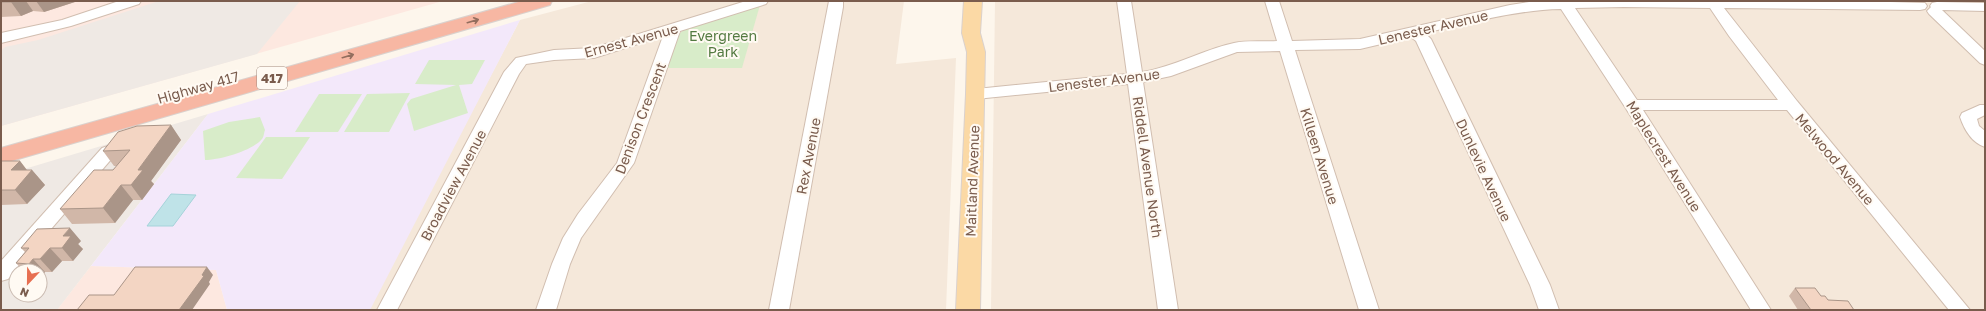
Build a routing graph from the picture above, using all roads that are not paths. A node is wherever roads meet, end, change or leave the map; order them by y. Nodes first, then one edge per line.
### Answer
1 (134, 1) edge
2 (487, 1) edge
3 (543, 1) edge
4 (761, 1) edge
5 (836, 1) edge
6 (973, 1) edge
7 (984, 1) edge
8 (1124, 1) edge
9 (1272, 1) edge
10 (1623, 2) edge
11 (1785, 3) edge
12 (1565, 4) junction
13 (1714, 4) junction
14 (1928, 5) edge
15 (1985, 7) edge
16 (673, 29) junction
17 (1415, 32) junction
18 (1, 38) edge
19 (1286, 46) junction
20 (976, 52) junction
21 (1985, 60) edge
22 (522, 61) joint
23 (1136, 78) junction
24 (976, 94) junction
25 (1632, 105) junction
26 (1791, 105) junction
27 (1985, 110) edge
28 (1985, 141) edge
29 (1, 143) edge
30 (108, 152) edge
31 (1, 156) edge
32 (1, 274) edge
33 (387, 310) edge
34 (546, 310) edge
35 (778, 310) edge
36 (968, 310) edge
37 (1168, 310) edge
38 (1369, 310) edge
39 (1549, 310) edge
40 (1761, 310) edge
41 (1960, 310) edge

1 - 18 street
2 - 29 highway, Highway 417 / 417
31 -> 3 highway, 417
4 - 16 street, Ernest Avenue
5 - 35 street, Rex Avenue
6 - 20 main road, Maitland Avenue
7 - 20 main road, Maitland Avenue
8 - 23 street, Riddell Avenue North
9 - 19 street, Killeen Avenue
10 - 12 street, Lenester Avenue
10 - 13 street, Lenester Avenue
11 - 13 street, Lenester Avenue
11 - 14 street, Lenester Avenue
12 - 17 street, Lenester Avenue
12 - 25 street, Maplecrest Avenue
13 - 26 street, Melwood Avenue
14 - 15 street, Lenester Avenue
14 - 21 street
16 - 22 street, Ernest Avenue
16 - 34 street, Denison Crescent
17 - 19 street, Lenester Avenue
17 - 39 street, Dunlevie Avenue
19 - 23 street, Lenester Avenue
19 - 38 street, Killeen Avenue
20 - 24 main road, Maitland Avenue
22 - 33 street, Broadview Avenue
23 - 24 street, Lenester Avenue
23 - 37 street, Riddell Avenue North
24 - 36 main road, Maitland Avenue
25 - 26 street
25 - 40 street, Maplecrest Avenue
26 - 41 street, Melwood Avenue
27 - 28 street
30 - 32 street

